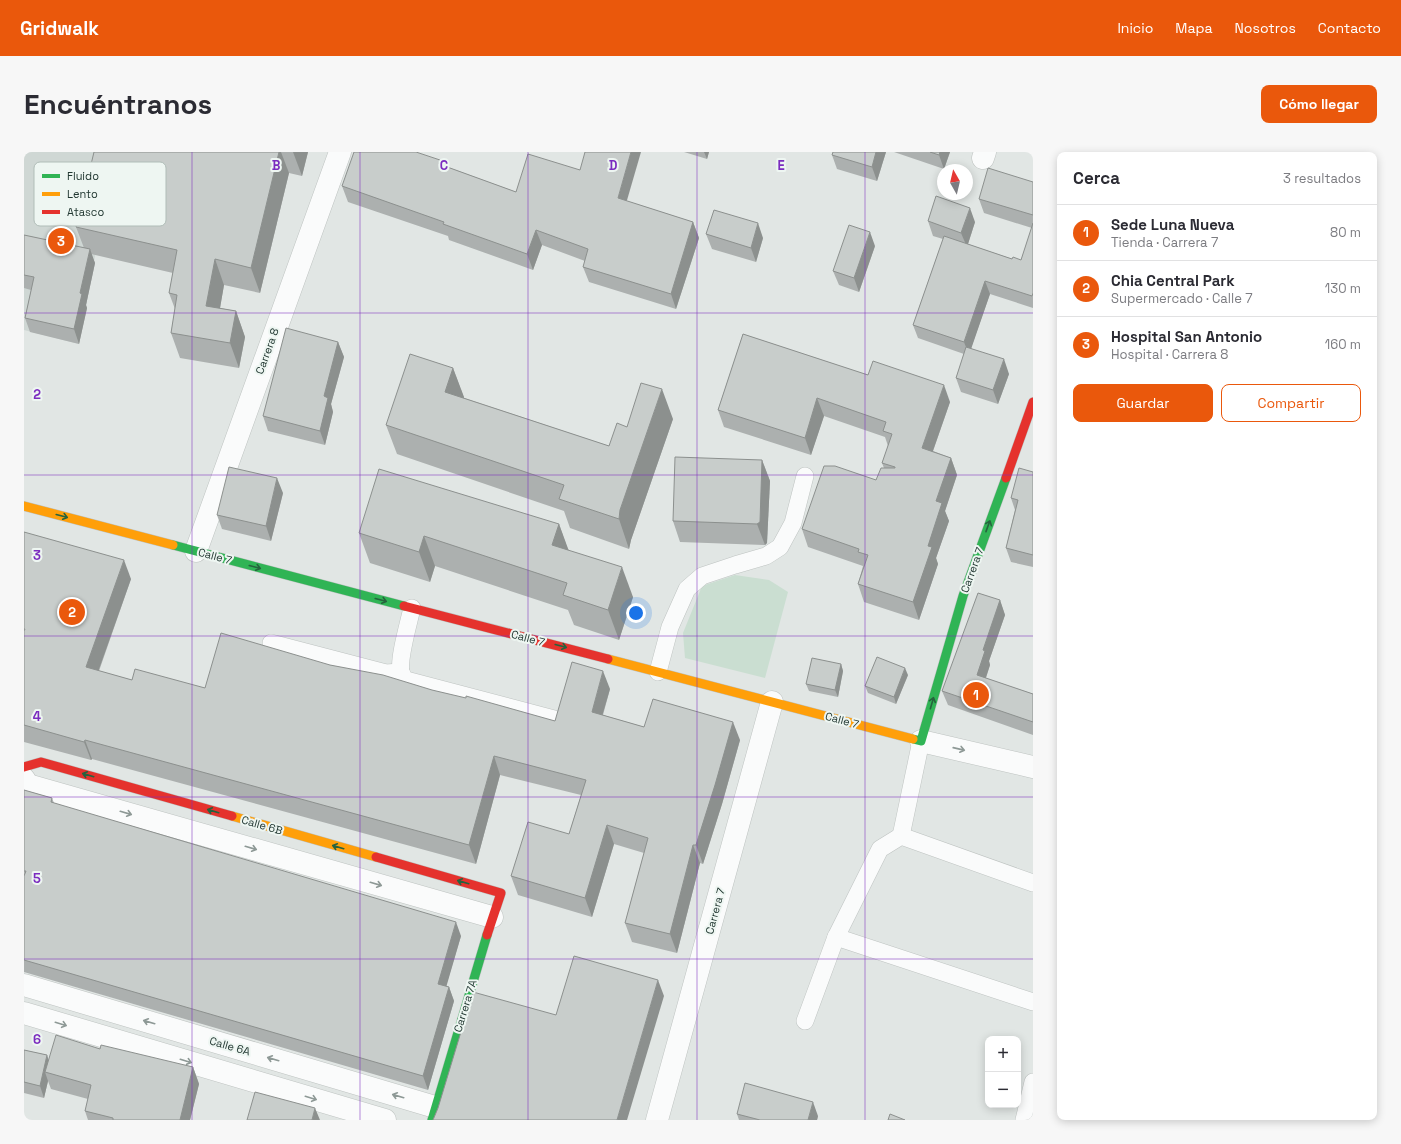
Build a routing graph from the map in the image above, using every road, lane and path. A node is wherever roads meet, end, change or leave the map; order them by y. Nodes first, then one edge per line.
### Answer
1 (340, 152) edge
2 (1033, 402) edge
3 (805, 476) dead end
4 (24, 506) edge
5 (196, 551) junction
6 (412, 608) junction
7 (271, 643) dead end
8 (401, 672) junction
9 (658, 672) junction
10 (772, 702) junction
11 (554, 719) edge
12 (922, 741) junction
13 (24, 767) edge
14 (1033, 767) edge
15 (24, 779) edge
16 (901, 836) junction
17 (1033, 883) edge
18 (501, 893) joint
19 (492, 917) junction
20 (836, 937) junction
21 (24, 985) edge
22 (1033, 1002) edge
23 (24, 1013) edge
24 (805, 1021) dead end
25 (1033, 1082) edge
26 (434, 1114) edge
27 (354, 1116) edge
28 (385, 1120) edge
29 (657, 1120) edge
30 (1024, 1120) edge

1 - 5 street, Carrera 8
12 -> 2 street, Carrera 7
3 - 9 lane
4 -> 5 street, Calle 7
5 -> 6 street, Calle 7
6 - 8 lane
6 -> 9 street, Calle 7
7 - 8 lane
8 - 11 lane
9 - 10 street, Calle 7
10 - 12 street, Calle 7
10 - 29 street, Carrera 7
12 -> 14 street, Calle 7
12 - 16 lane
18 -> 13 street, Calle 6B
15 -> 19 street
16 - 17 lane
16 - 20 lane
18 - 19 street, Carrera 7A
19 - 26 street, Carrera 7A
20 - 22 lane
20 - 24 lane
26 -> 21 street, Calle 6A
23 -> 27 street
25 - 30 lane
27 - 28 street

